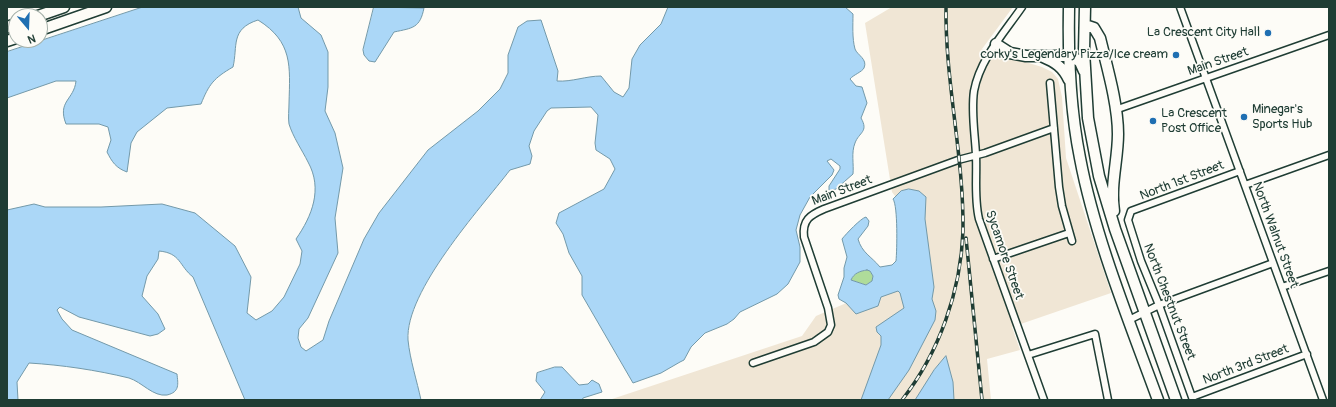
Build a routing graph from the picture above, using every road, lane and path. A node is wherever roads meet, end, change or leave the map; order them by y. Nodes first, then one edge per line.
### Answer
1 (64, 7) edge
2 (106, 7) edge
3 (1022, 7) edge
4 (1069, 7) edge
5 (1085, 7) edge
6 (1180, 7) edge
7 (48, 13) edge
8 (1085, 25) junction
9 (48, 27) edge
10 (1329, 35) edge
11 (996, 44) junction
12 (1068, 54) junction
13 (1041, 57) junction
14 (1206, 78) junction
15 (1086, 79) junction
16 (1050, 83) dead end
17 (1070, 83) junction
18 (1115, 110) junction
19 (1054, 128) junction
20 (1329, 155) edge
21 (976, 156) junction
22 (1240, 171) junction
23 (1245, 185) junction
24 (1131, 211) joint
25 (1069, 233) junction
26 (1072, 241) dead end
27 (1124, 252) junction
28 (993, 260) junction
29 (1273, 263) junction
30 (1329, 271) edge
31 (1282, 287) junction
32 (1159, 305) junction
33 (1145, 313) junction
34 (1129, 320) junction
35 (1307, 354) junction
36 (1028, 355) junction
37 (753, 363) dead end
38 (1193, 399) edge
39 (1044, 400) edge
40 (1108, 400) edge
41 (1158, 400) edge
42 (1176, 400) edge
43 (1324, 400) edge

1 - 7 main road
2 - 9 main road
3 - 11 street, Sycamore Street
4 - 12 main road
5 - 8 main road
6 - 14 street, North Walnut Street
8 - 15 main road
8 - 18 main road
10 - 14 street, Main Street
11 - 13 main road
11 - 21 street, Sycamore Street
12 - 13 main road
12 - 15 main road
12 - 17 main road
13 - 17 main road
14 - 18 street, Main Street
14 - 22 street, North Walnut Street
15 - 27 main road
16 - 19 street
17 - 34 main road
18 - 27 main road
19 - 21 street, Main Street
19 - 25 street
20 - 23 street
21 - 28 street, Sycamore Street
21 - 37 street, Main Street
22 - 23 street, North Walnut Street
22 - 24 street, North 1st Street
23 - 29 street, North Walnut Street
24 - 32 street, North Chestnut Street
25 - 26 street
25 - 28 street
27 - 33 main road
28 - 36 street, Sycamore Street
29 - 31 street, North Walnut Street
29 - 32 street
30 - 31 street
31 - 35 street, North Walnut Street
32 - 33 street
32 - 38 street, North Chestnut Street
33 - 34 street
33 - 42 main road
34 - 41 main road
35 - 38 street, North 3rd Street
35 - 43 street, North Walnut Street
36 - 39 street, Sycamore Street
36 - 40 street

